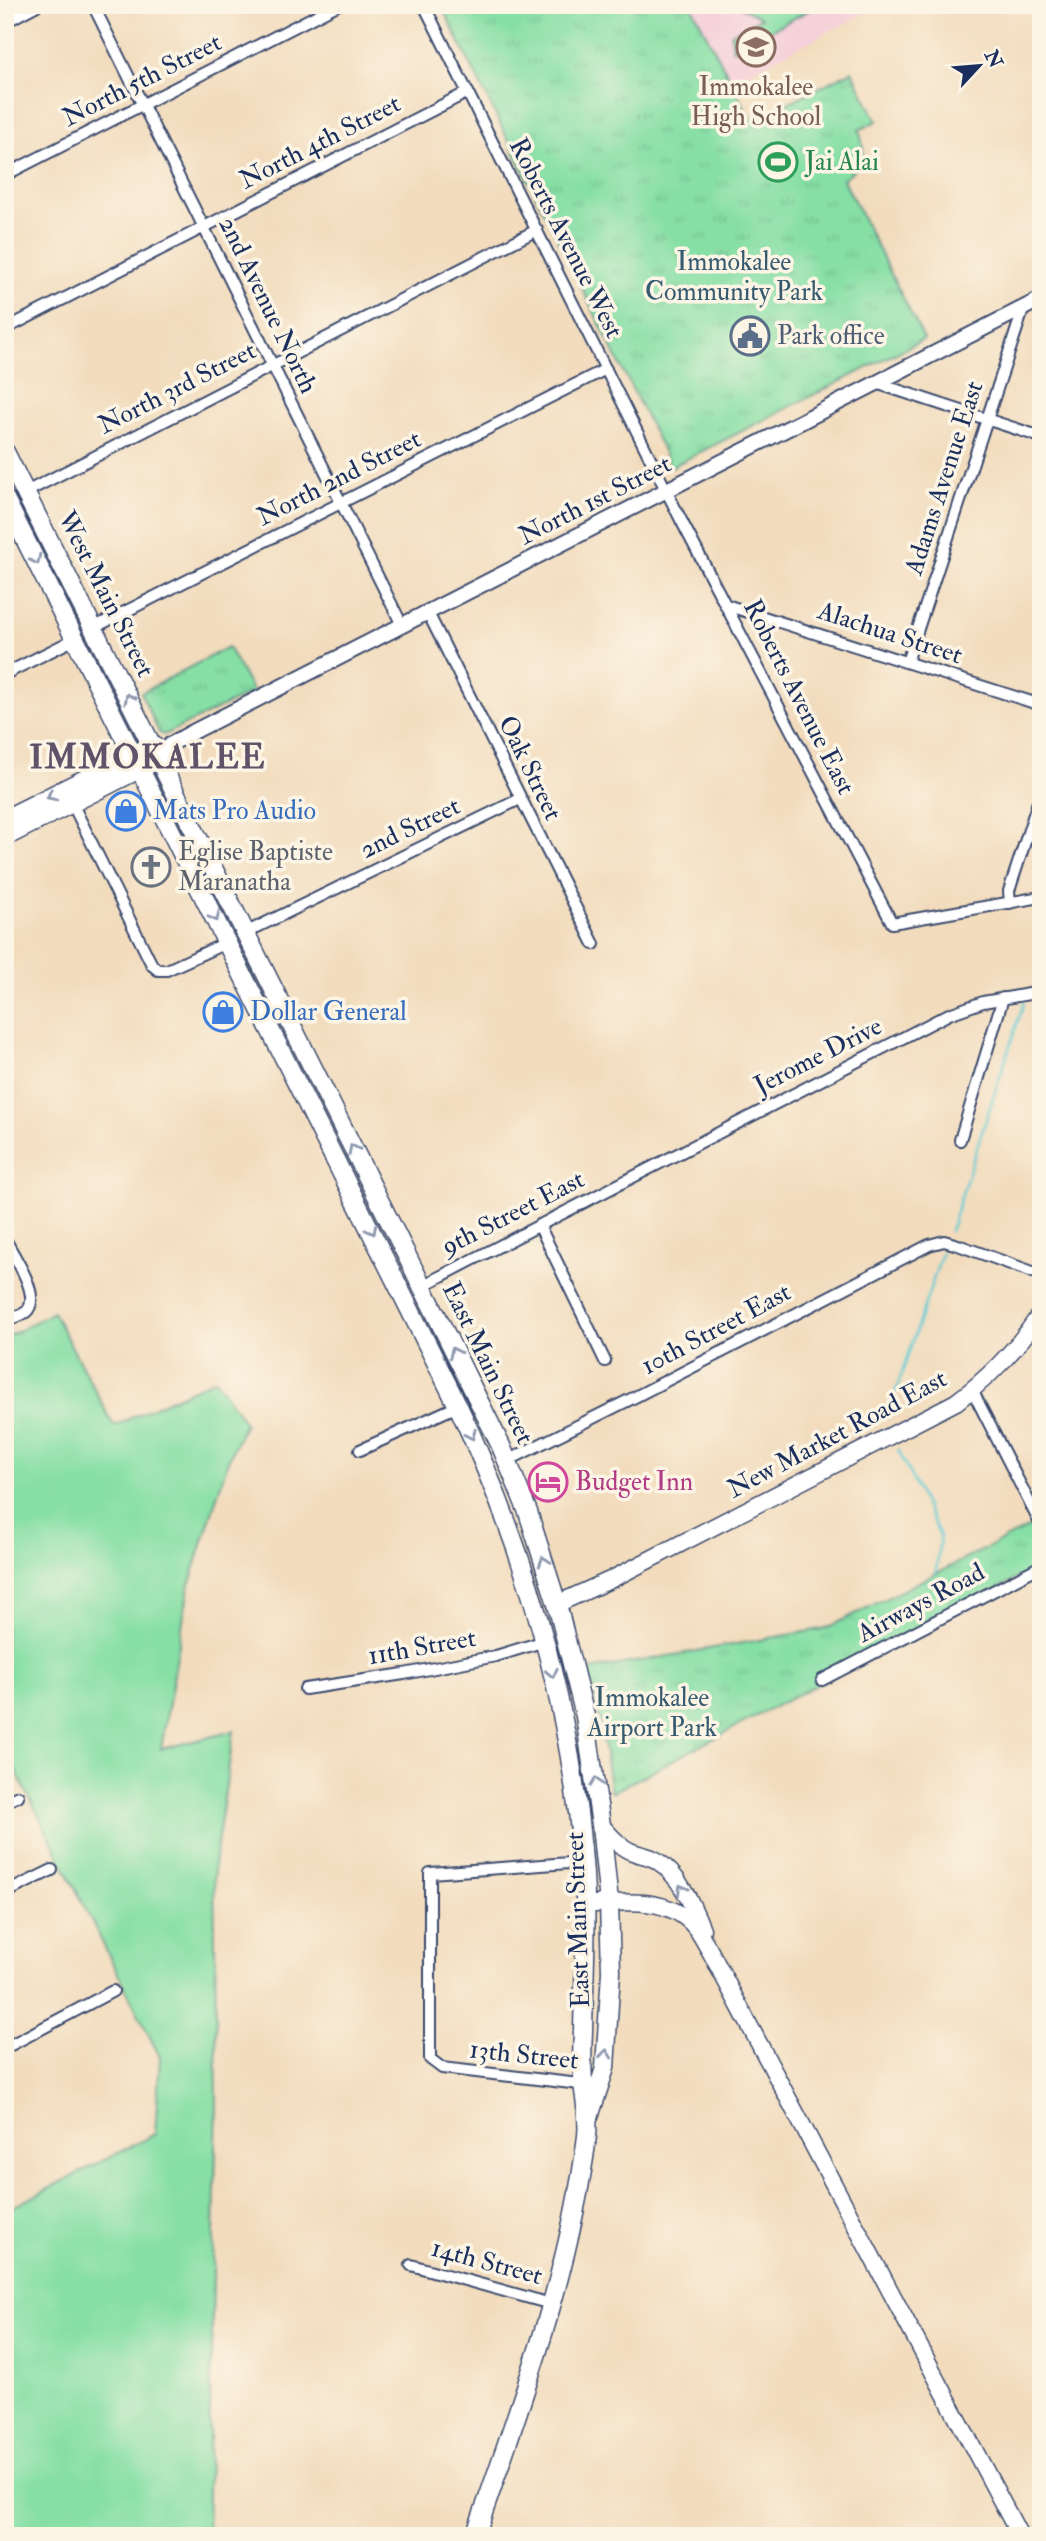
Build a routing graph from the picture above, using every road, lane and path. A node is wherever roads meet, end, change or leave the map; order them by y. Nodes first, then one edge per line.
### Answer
1 (37, 5) edge
2 (93, 5) edge
3 (337, 5) edge
4 (424, 5) edge
5 (5, 22) edge
6 (468, 92) junction
7 (143, 106) junction
8 (5, 175) edge
9 (204, 226) junction
10 (537, 230) junction
11 (1041, 299) edge
12 (1024, 307) junction
13 (5, 329) edge
14 (273, 365) junction
15 (606, 369) junction
16 (876, 383) junction
17 (986, 419) junction
18 (1041, 437) edge
19 (5, 452) edge
20 (667, 491) junction
21 (26, 492) junction
22 (6, 501) edge
23 (341, 503) junction
24 (726, 605) junction
25 (428, 612) junction
26 (402, 625) junction
27 (93, 628) junction
28 (75, 639) junction
29 (907, 662) junction
30 (5, 674) edge
31 (1041, 705) edge
32 (156, 752) junction
33 (137, 761) junction
34 (1041, 793) edge
35 (520, 799) junction
36 (72, 803) junction
37 (10, 826) edge
38 (1041, 897) edge
39 (1010, 903) junction
40 (245, 933) junction
41 (228, 942) junction
42 (594, 944) dead end
43 (1041, 992) edge
44 (1003, 998) junction
45 (960, 1140) dead end
46 (625, 1181) joint
47 (539, 1225) junction
48 (5, 1239) edge
49 (1041, 1275) edge
50 (422, 1286) junction
51 (403, 1294) junction
52 (1041, 1313) edge
53 (5, 1322) edge
54 (605, 1361) dead end
55 (972, 1390) junction
56 (458, 1406) junction
57 (360, 1450) dead end
58 (507, 1461) junction
59 (1041, 1525) edge
60 (1041, 1566) edge
61 (557, 1604) junction
62 (536, 1611) junction
63 (545, 1641) junction
64 (822, 1680) dead end
65 (305, 1689) dead end
66 (18, 1796) dead end
67 (5, 1802) edge
68 (601, 1825) junction
69 (583, 1863) junction
70 (52, 1870) dead end
71 (5, 1893) edge
72 (609, 1903) junction
73 (585, 1905) junction
74 (710, 1951) junction
75 (113, 1991) dead end
76 (5, 2048) edge
77 (592, 2085) junction
78 (411, 2265) dead end
79 (551, 2304) junction
80 (475, 2536) edge
81 (1020, 2536) edge

1 - 5 street
2 - 7 street, 2nd Avenue North
3 - 7 street, North 5th Street
4 - 6 street, Roberts Avenue West
6 - 9 street, North 4th Street
6 - 10 street, Roberts Avenue West
7 - 8 street, North 5th Street
7 - 9 street, 2nd Avenue North
9 - 13 street, North 4th Street
9 - 14 street, 2nd Avenue North
10 - 14 street, North 3rd Street
10 - 15 street, Roberts Avenue West
11 - 12 street, North 1st Street
12 - 16 street, North 1st Street
12 - 17 street, Adams Avenue East
14 - 21 street, North 3rd Street
14 - 23 street, 2nd Avenue North
15 - 20 street, Roberts Avenue West
15 - 23 street, North 2nd Street
16 - 17 street
16 - 20 street, North 1st Street
17 - 18 street
17 - 29 street, Adams Avenue East
19 - 21 main road, West Main Street
20 - 24 street, Roberts Avenue East
20 - 25 street, North 1st Street
21 - 22 main road
21 - 27 main road, West Main Street
22 -> 28 main road, West Main Street
23 - 26 street, 2nd Avenue North
23 - 27 street, North 2nd Street
24 - 29 street, Alachua Street
24 - 39 street, Roberts Avenue East
25 - 26 street, North 1st Street
25 - 35 street, Oak Street
26 - 32 street, North 1st Street
32 -> 27 main road, West Main Street
28 - 30 street
28 - 33 main road, West Main Street
29 - 31 street, Alachua Street
32 - 33 main road
32 - 40 main road, East Main Street
33 - 36 main road
33 -> 37 main road
33 -> 41 main road, East Main Street
34 - 39 street
35 - 40 street, 2nd Street
35 - 42 street, Oak Street
36 - 37 main road
36 - 41 street
38 - 39 street
40 - 41 main road
50 -> 40 main road, East Main Street
41 -> 51 main road, East Main Street
43 - 44 street, Jerome Drive
44 - 45 street
44 - 46 street, Jerome Drive
46 - 47 street, 9th Street East
47 - 50 street, 9th Street East
47 - 54 street
48 - 53 street
49 - 58 street, 10th Street East
50 - 51 main road
58 -> 50 main road, East Main Street
51 - 56 main road, East Main Street
52 - 55 main road, New Market Road East
55 - 59 street
55 - 61 main road, New Market Road East
56 - 57 street
56 -> 62 main road, East Main Street
61 -> 58 main road, East Main Street
60 - 64 street, Airways Road
61 - 62 main road
68 -> 61 main road, East Main Street
62 - 63 main road, East Main Street
63 - 65 street, 11th Street
63 -> 69 main road, East Main Street
66 - 67 street
68 - 72 main road, East Main Street
74 -> 68 main road
69 - 73 main road, East Main Street
69 - 77 street, 13th Street
70 - 71 street
72 - 73 main road
72 - 74 main road
77 -> 72 main road, East Main Street
73 - 77 main road, East Main Street
74 - 81 main road
75 - 76 street
77 - 79 main road, East Main Street
78 - 79 street, 14th Street
79 - 80 main road, East Main Street

